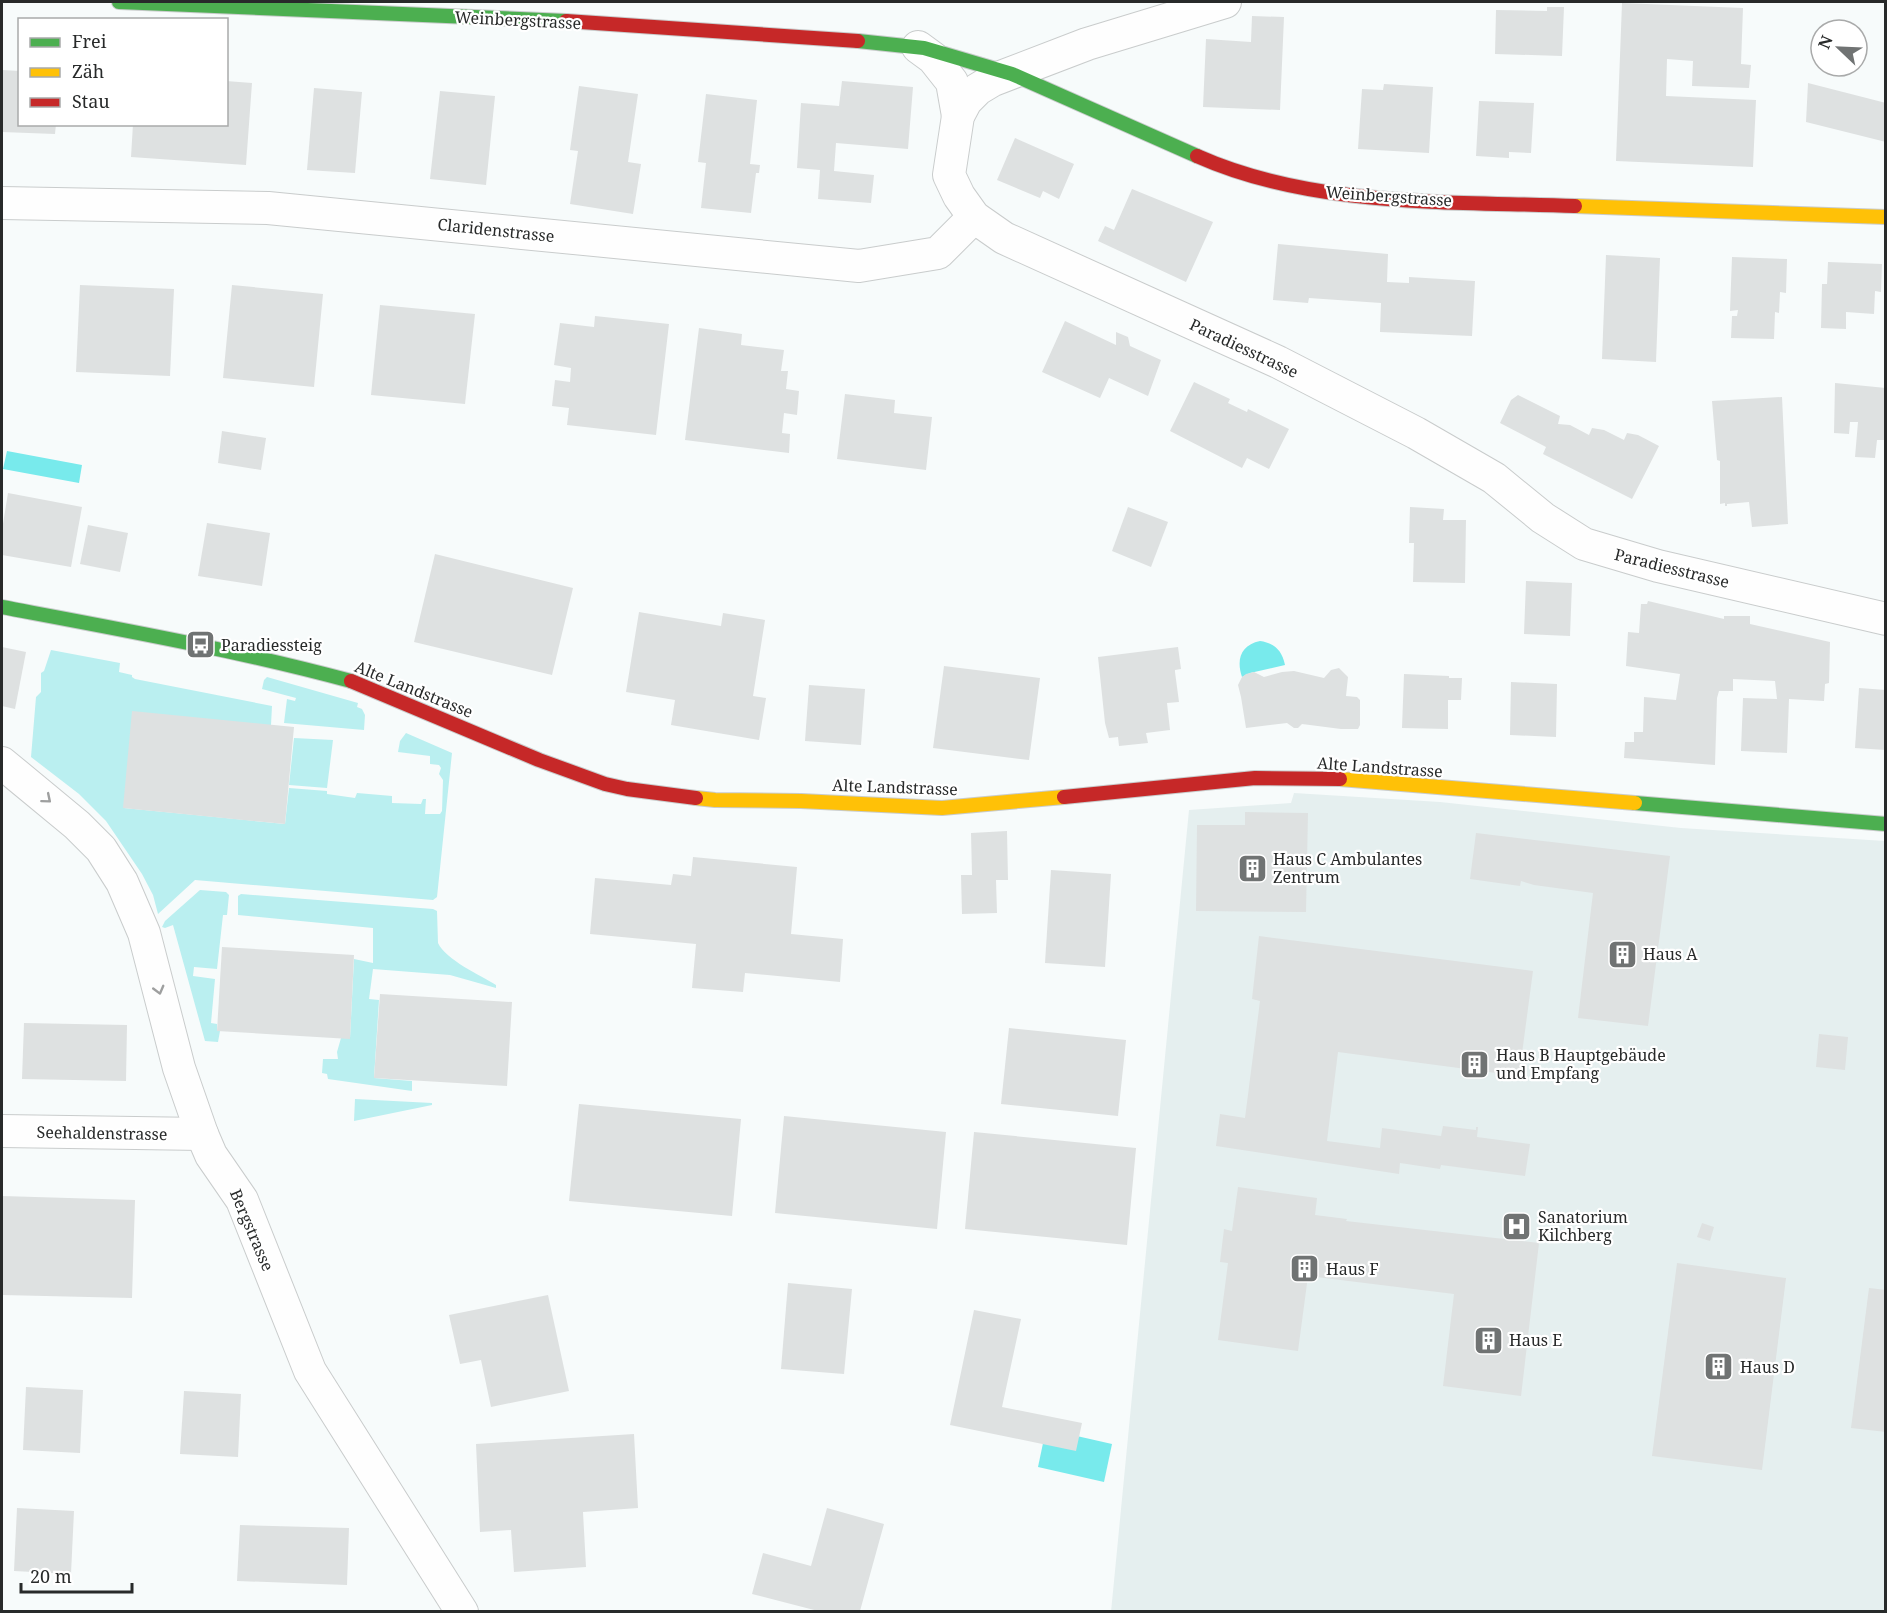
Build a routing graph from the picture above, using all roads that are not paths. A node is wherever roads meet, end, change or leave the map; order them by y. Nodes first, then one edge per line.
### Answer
1 (119, 2) edge
2 (1225, 2) edge
3 (918, 47) junction
4 (1012, 74) junction
5 (958, 116) junction
6 (2, 202) edge
7 (974, 217) junction
8 (1886, 217) edge
9 (2, 607) edge
10 (1886, 619) edge
11 (2, 763) edge
12 (1886, 824) edge
13 (2, 1131) edge
14 (202, 1134) junction
15 (462, 1611) edge

1 - 3 street, Weinbergstrasse
2 - 4 street, Paradiesstrasse
3 - 4 street, Weinbergstrasse
3 - 5 street
4 - 5 street, Paradiesstrasse
4 - 8 street, Weinbergstrasse
5 - 7 street, Paradiesstrasse
6 - 7 street, Claridenstrasse
7 - 10 street, Paradiesstrasse
9 - 12 street, Alte Landstrasse
11 -> 14 street, Bergstrasse
13 - 14 street, Seehaldenstrasse
14 - 15 street, Bergstrasse

